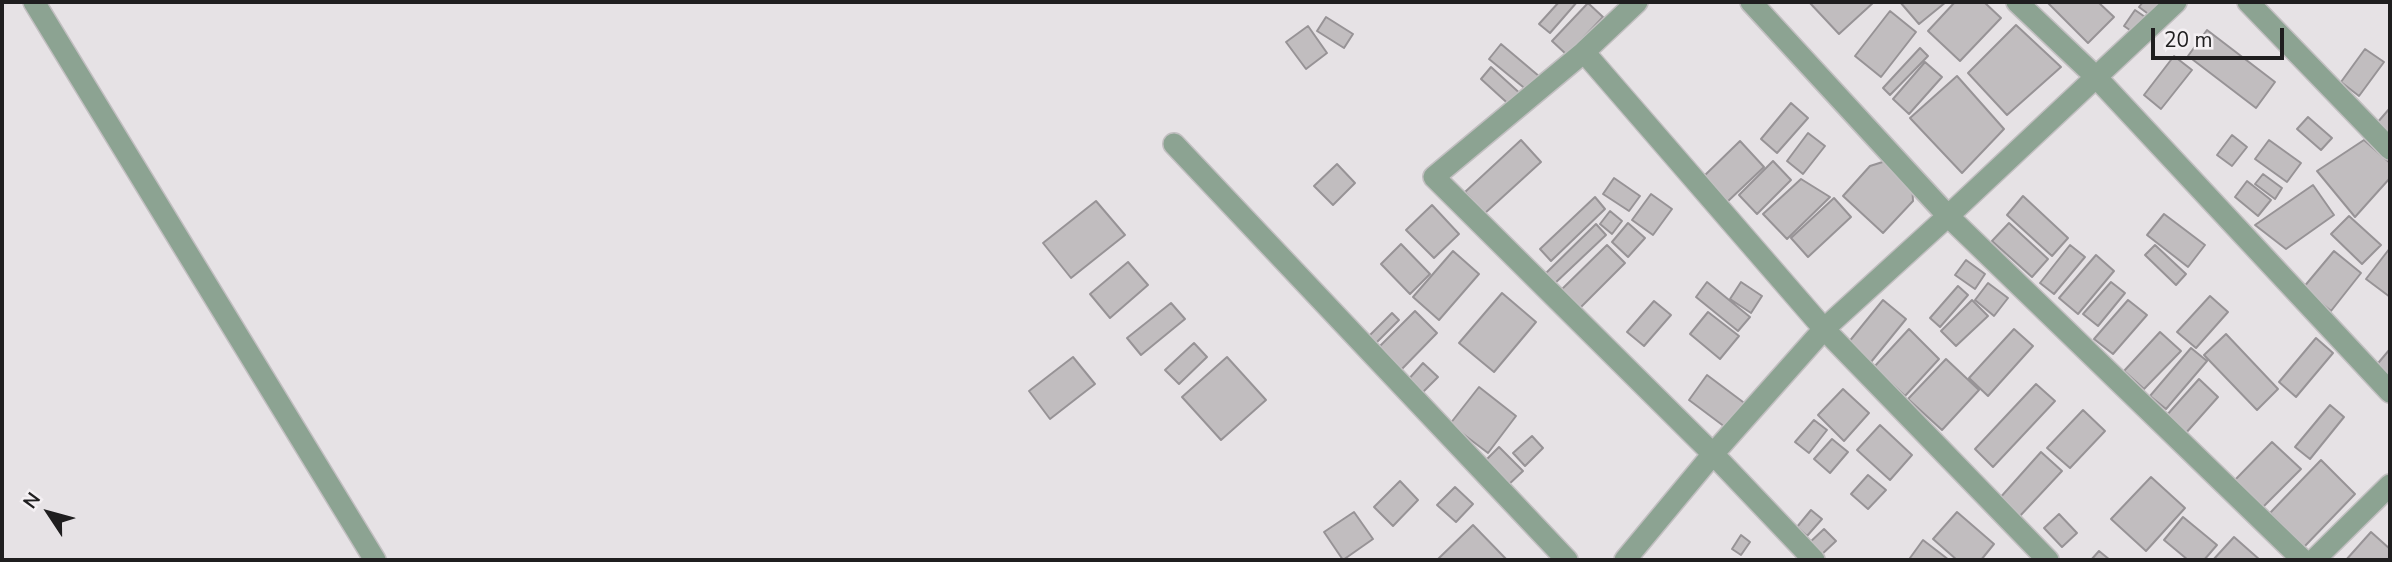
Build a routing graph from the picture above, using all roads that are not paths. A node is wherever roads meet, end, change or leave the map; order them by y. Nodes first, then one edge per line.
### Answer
1 (34, 2) edge
2 (1637, 2) edge
3 (1751, 2) edge
4 (2017, 2) edge
5 (2176, 2) edge
6 (2248, 2) edge
7 (1584, 52) junction
8 (2096, 77) junction
9 (1174, 144) dead end
10 (2390, 149) edge
11 (1948, 216) junction
12 (1824, 329) junction
13 (2390, 392) edge
14 (1713, 454) junction
15 (2390, 485) edge
16 (375, 560) edge
17 (1567, 560) edge
18 (1625, 560) edge
19 (1814, 560) edge
20 (2048, 560) edge
21 (2303, 560) edge
22 (2314, 560) edge

1 - 16 street
2 - 7 street
3 - 11 street
4 - 8 street
5 - 8 street
6 - 10 street
7 - 12 street
7 - 14 street
8 - 11 street
8 - 13 street
9 - 17 street
11 - 12 street
11 - 21 street
12 - 14 street
12 - 20 street
14 - 18 street
14 - 19 street
15 - 22 street

